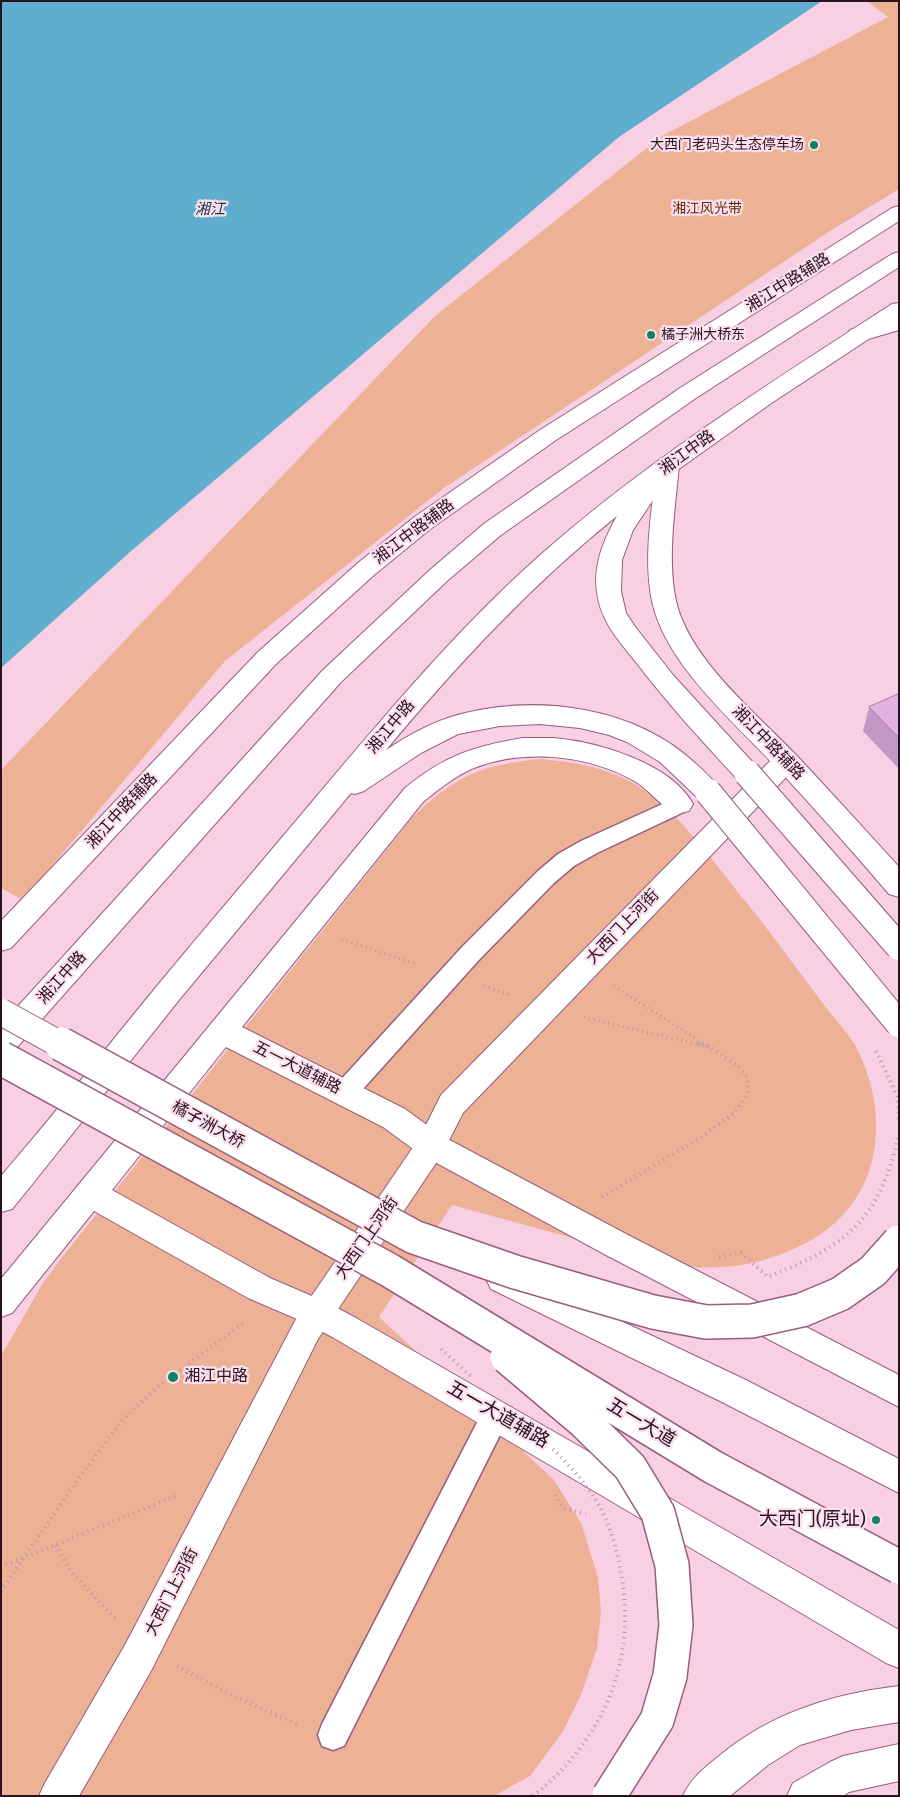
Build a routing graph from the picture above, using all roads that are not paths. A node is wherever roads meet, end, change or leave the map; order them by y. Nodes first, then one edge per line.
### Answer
1 (899, 212) edge
2 (899, 258) edge
3 (899, 309) edge
4 (899, 323) edge
5 (858, 336) junction
6 (668, 465) junction
7 (786, 760) junction
8 (328, 802) junction
9 (680, 804) joint
10 (899, 886) edge
11 (1, 940) edge
12 (899, 947) edge
13 (1, 1012) edge
14 (899, 1024) edge
15 (222, 1031) junction
16 (1, 1045) edge
17 (1, 1058) edge
18 (345, 1092) junction
19 (431, 1145) junction
20 (90, 1193) junction
21 (1, 1199) edge
22 (414, 1237) junction
23 (899, 1242) edge
24 (389, 1270) junction
25 (1, 1303) edge
26 (304, 1307) junction
27 (899, 1392) edge
28 (496, 1414) junction
29 (899, 1478) edge
30 (899, 1568) edge
31 (899, 1650) edge
32 (899, 1704) edge
33 (333, 1735) dead end
34 (899, 1762) edge
35 (838, 1785) edge
36 (58, 1796) edge
37 (609, 1796) edge
38 (702, 1796) edge
39 (806, 1796) edge

1 - 11 main road, 湘江中路辅路
2 - 16 main road, 湘江中路
3 - 5 main road, 湘江中路
4 - 5 main road, 湘江中路
5 - 6 main road, 湘江中路
6 - 7 main road, 湘江中路辅路
6 - 8 main road, 湘江中路
6 - 12 main road, bridge
7 - 10 main road, 湘江中路辅路
7 - 19 main road, 大西门上河街
8 - 14 main road, bridge
8 - 21 main road, 湘江中路
9 - 15 main road
9 - 18 lane
13 - 22 main road, 橘子洲大桥, bridge
15 - 18 main road, 五一大道辅路
15 - 20 main road
17 - 24 main road, bridge
18 - 19 main road, 五一大道辅路
19 - 26 main road, 大西门上河街
19 - 27 main road, 五一大道辅路
20 - 25 main road
20 - 26 main road, 五一大道辅路
22 - 23 main road, bridge
22 - 29 main road, bridge
24 - 30 main road, 五一大道, bridge
24 - 37 main road, bridge
26 - 28 main road, 五一大道辅路
26 - 36 main road, 大西门上河街
28 - 31 main road, 五一大道辅路
28 - 33 lane
32 - 38 main road
34 - 35 main road
35 - 39 main road

